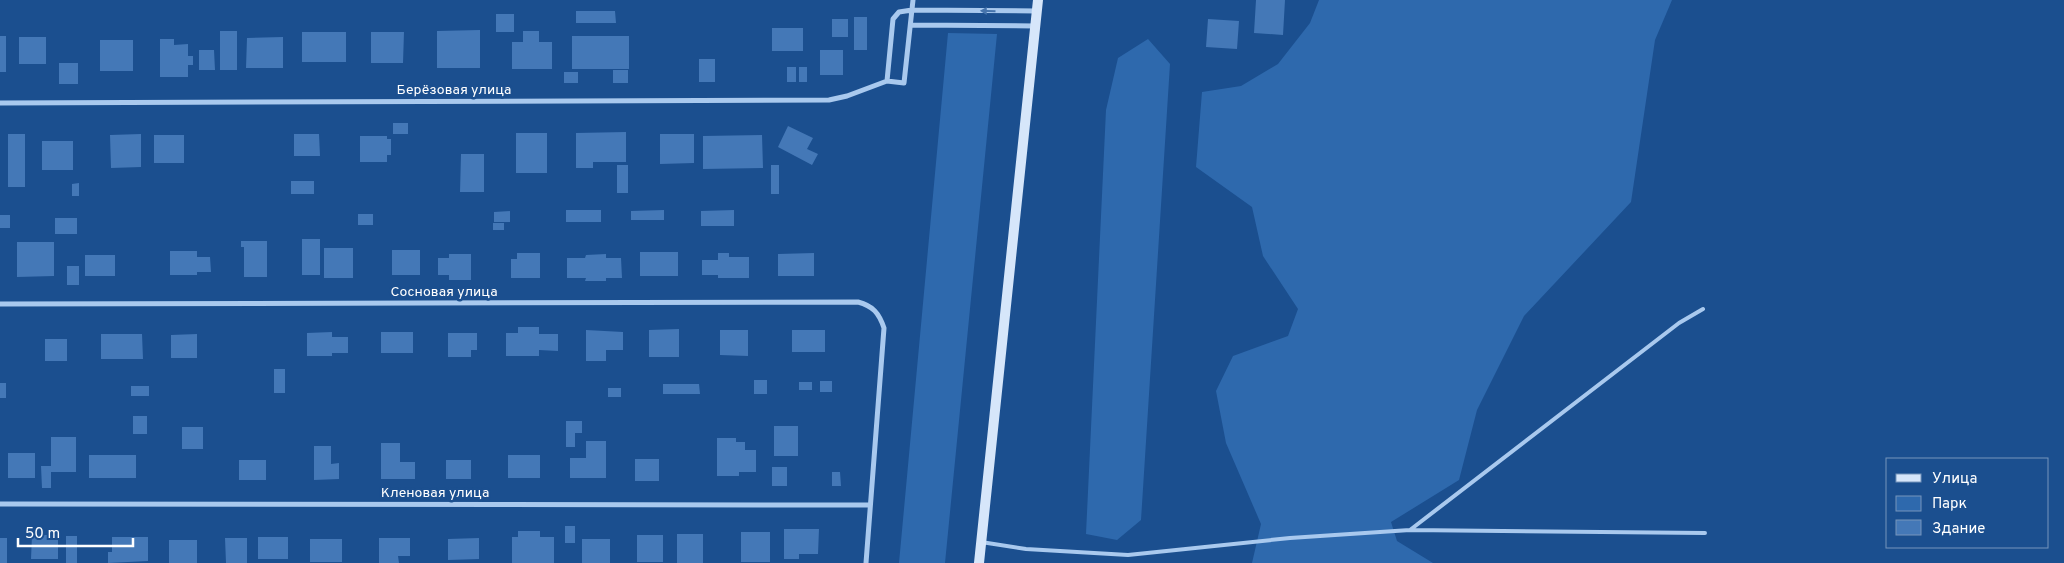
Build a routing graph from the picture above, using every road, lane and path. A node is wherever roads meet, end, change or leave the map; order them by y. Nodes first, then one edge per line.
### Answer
1 (913, 0) edge
2 (1038, 0) edge
3 (912, 10) junction
4 (1037, 11) junction
5 (911, 25) junction
6 (1035, 26) junction
7 (887, 81) junction
8 (0, 103) edge
9 (0, 304) edge
10 (1703, 309) dead end
11 (0, 504) edge
12 (870, 505) junction
13 (1410, 530) junction
14 (1705, 533) dead end
15 (982, 542) junction
16 (866, 563) edge
17 (979, 563) edge

1 - 3 street
2 - 4 street
4 -> 3 street
3 - 5 street
3 - 7 street
4 - 6 street
5 - 6 street
5 - 7 street, Берёзовая улица
6 - 15 street
7 - 8 street, Берёзовая улица
9 - 12 street, Сосновая улица
10 - 13 lane
11 - 12 street, Кленовая улица
12 - 16 street
13 - 14 lane
13 - 15 lane
15 - 17 street

